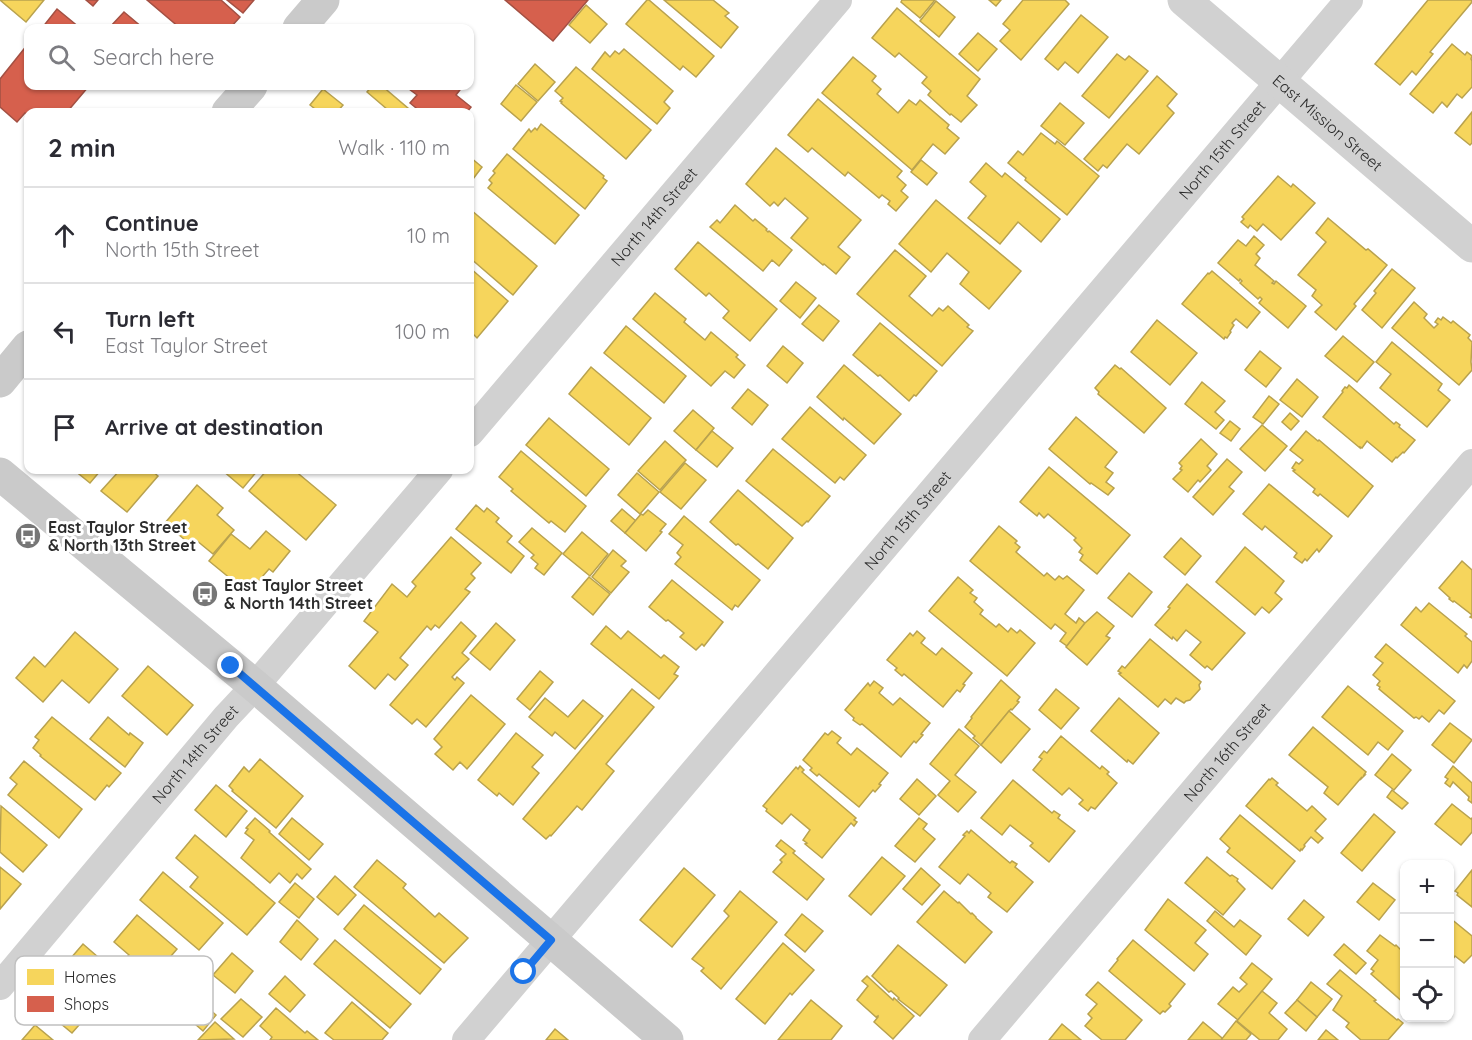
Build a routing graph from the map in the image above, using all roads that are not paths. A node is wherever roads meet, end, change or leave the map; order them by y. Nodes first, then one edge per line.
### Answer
1 (323, 0) edge
2 (838, 0) edge
3 (1184, 0) edge
4 (1349, 0) edge
5 (302, 24) edge
6 (1280, 82) junction
7 (247, 90) edge
8 (232, 108) edge
9 (1472, 246) edge
10 (24, 352) edge
11 (0, 381) edge
12 (474, 428) edge
13 (1472, 463) edge
14 (0, 474) edge
15 (436, 474) edge
16 (255, 686) junction
17 (551, 940) junction
18 (25, 956) edge
19 (15, 968) edge
20 (0, 986) edge
21 (466, 1040) edge
22 (667, 1040) edge
23 (982, 1040) edge

1 - 5 main road
2 - 12 street, North 14th Street
3 - 6 street, East Mission Street
4 - 6 street, North 15th Street
6 - 9 street, East Mission Street
6 - 17 street, North 15th Street
7 - 8 main road
10 - 11 main road
13 - 23 street, North 16th Street
14 - 16 main road
15 - 16 street, North 14th Street
16 - 17 main road
16 - 18 street, North 14th Street
17 - 21 street, North 15th Street
17 - 22 main road
19 - 20 street, North 14th Street

